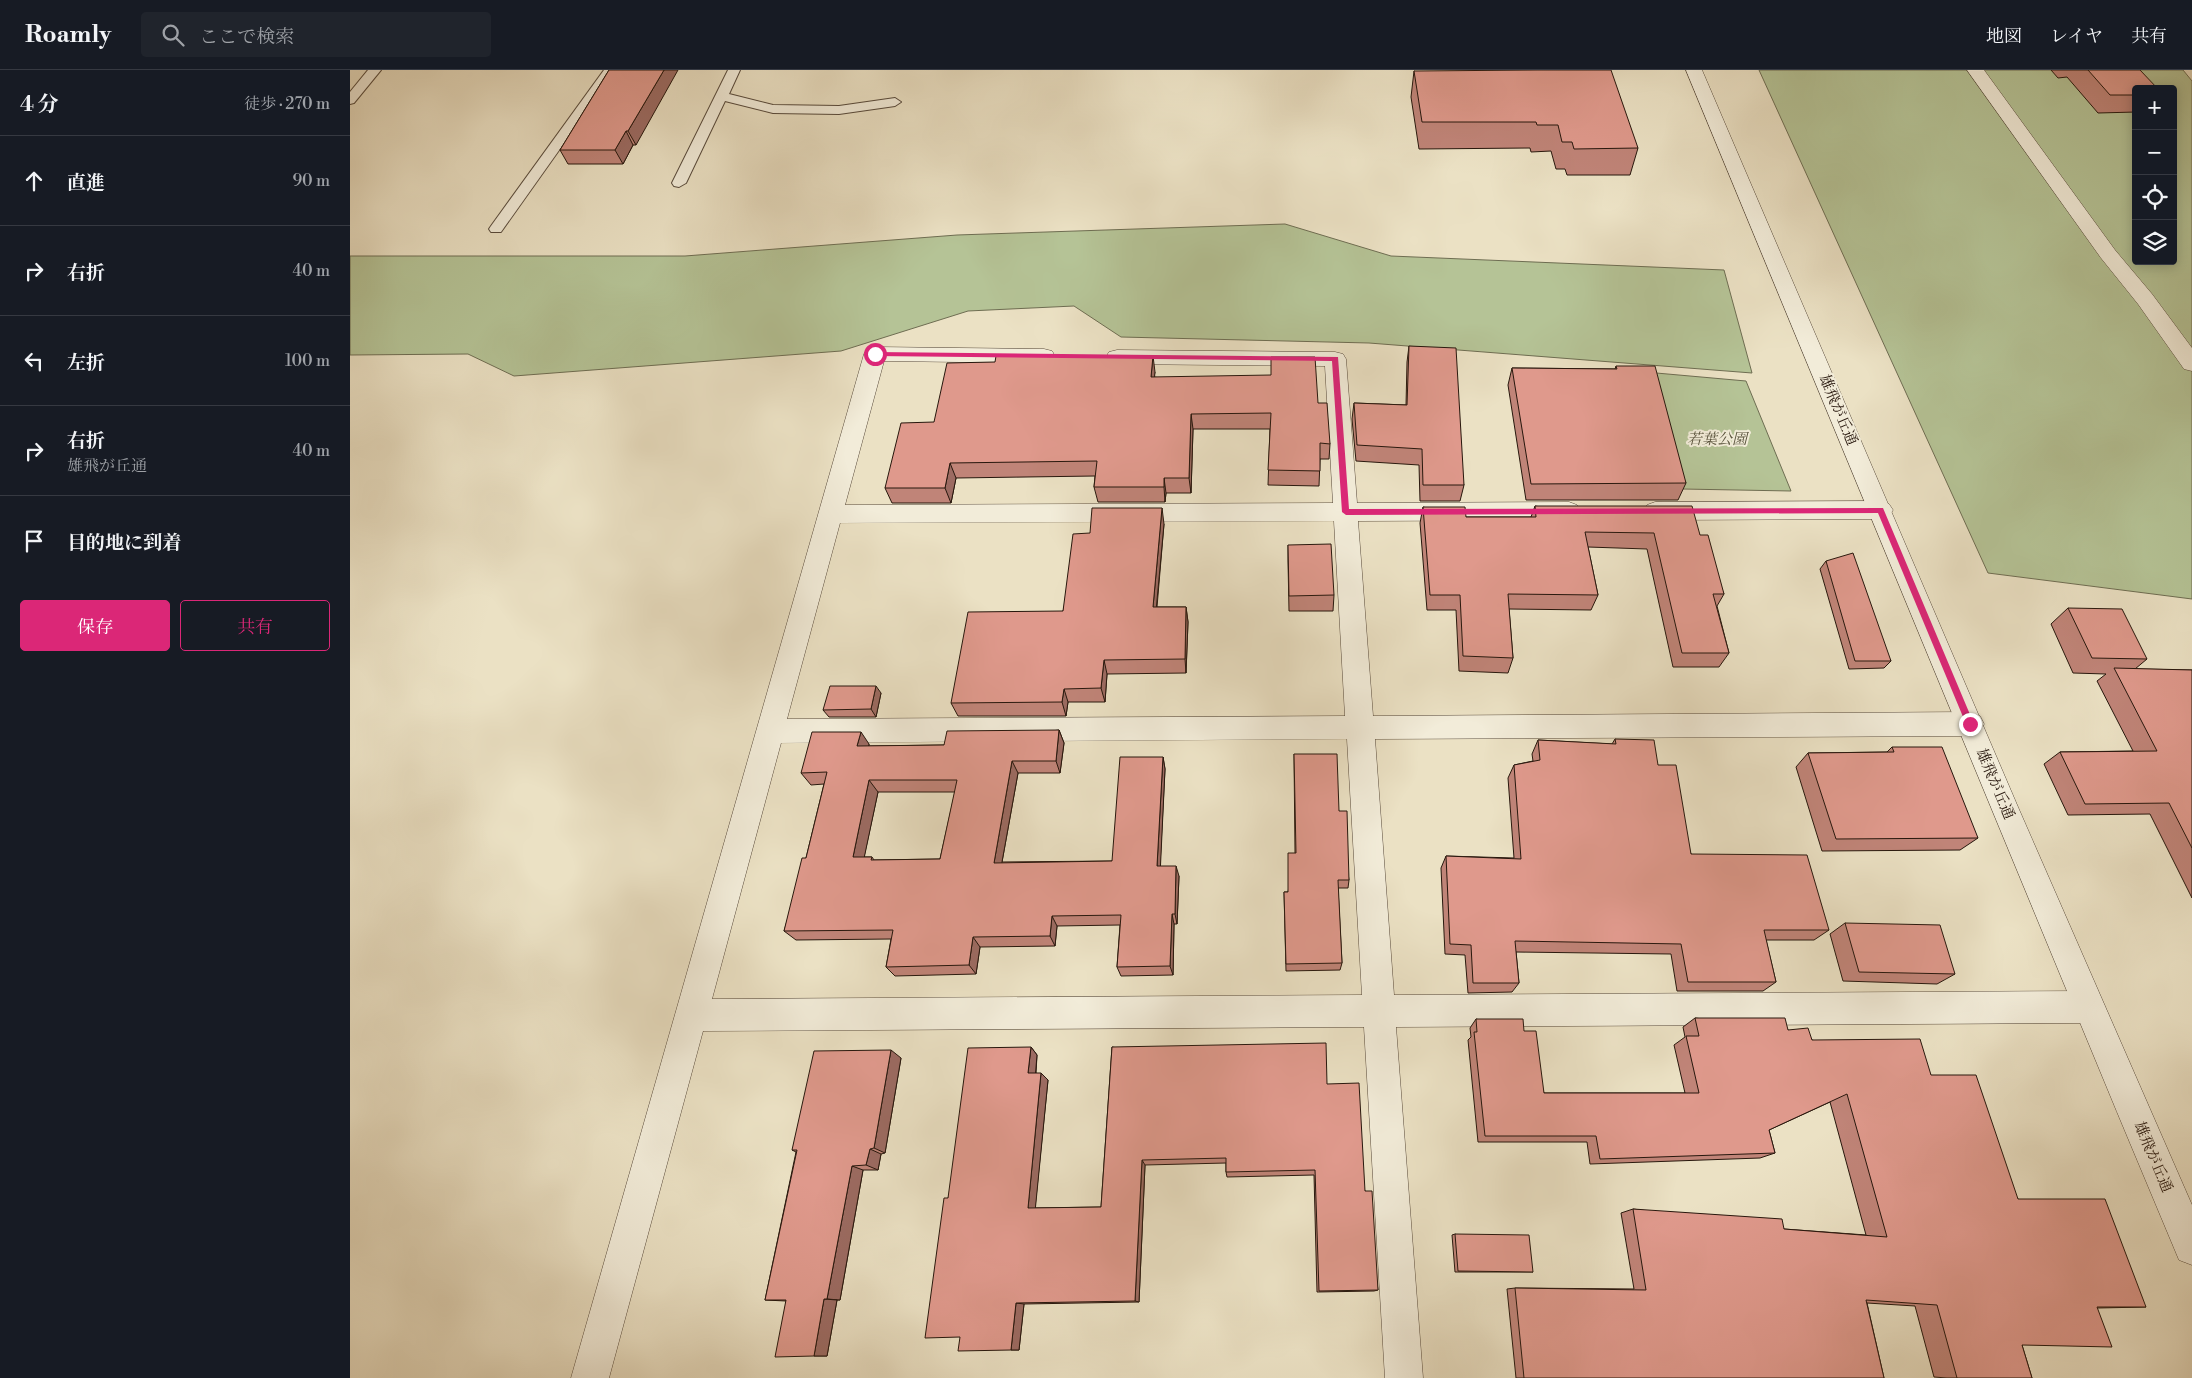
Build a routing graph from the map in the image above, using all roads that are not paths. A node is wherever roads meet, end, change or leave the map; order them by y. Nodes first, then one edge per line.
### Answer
1 (375, 70) edge
2 (610, 70) edge
3 (734, 70) edge
4 (1694, 70) edge
5 (1975, 70) edge
6 (721, 96) junction
7 (350, 100) edge
8 (895, 102) dead end
9 (679, 183) dead end
10 (496, 229) dead end
11 (1061, 356) edge
12 (1100, 357) edge
13 (2192, 364) edge
14 (1881, 510) junction
15 (1594, 511) edge
16 (1633, 511) edge
17 (1346, 512) junction
18 (831, 514) junction
19 (1970, 724) junction
20 (1360, 728) junction
21 (770, 731) junction
22 (2088, 1007) junction
23 (1380, 1011) junction
24 (691, 1015) junction
25 (2192, 1248) edge
26 (590, 1378) edge
27 (1404, 1378) edge

1 - 7 lane
2 - 10 lane
3 - 6 lane
4 - 14 street, 雄飛が丘通
5 - 13 street
6 - 8 lane
6 - 9 lane
11 - 18 street
12 - 17 street
14 - 16 street
14 - 19 street, 雄飛が丘通
15 - 17 street
17 - 18 street
17 - 20 street
18 - 21 street
19 - 20 street
19 - 22 street, 雄飛が丘通
20 - 21 street
20 - 23 street
21 - 24 street
22 - 23 street
22 - 25 street, 雄飛が丘通
23 - 24 street
23 - 27 street
24 - 26 street

